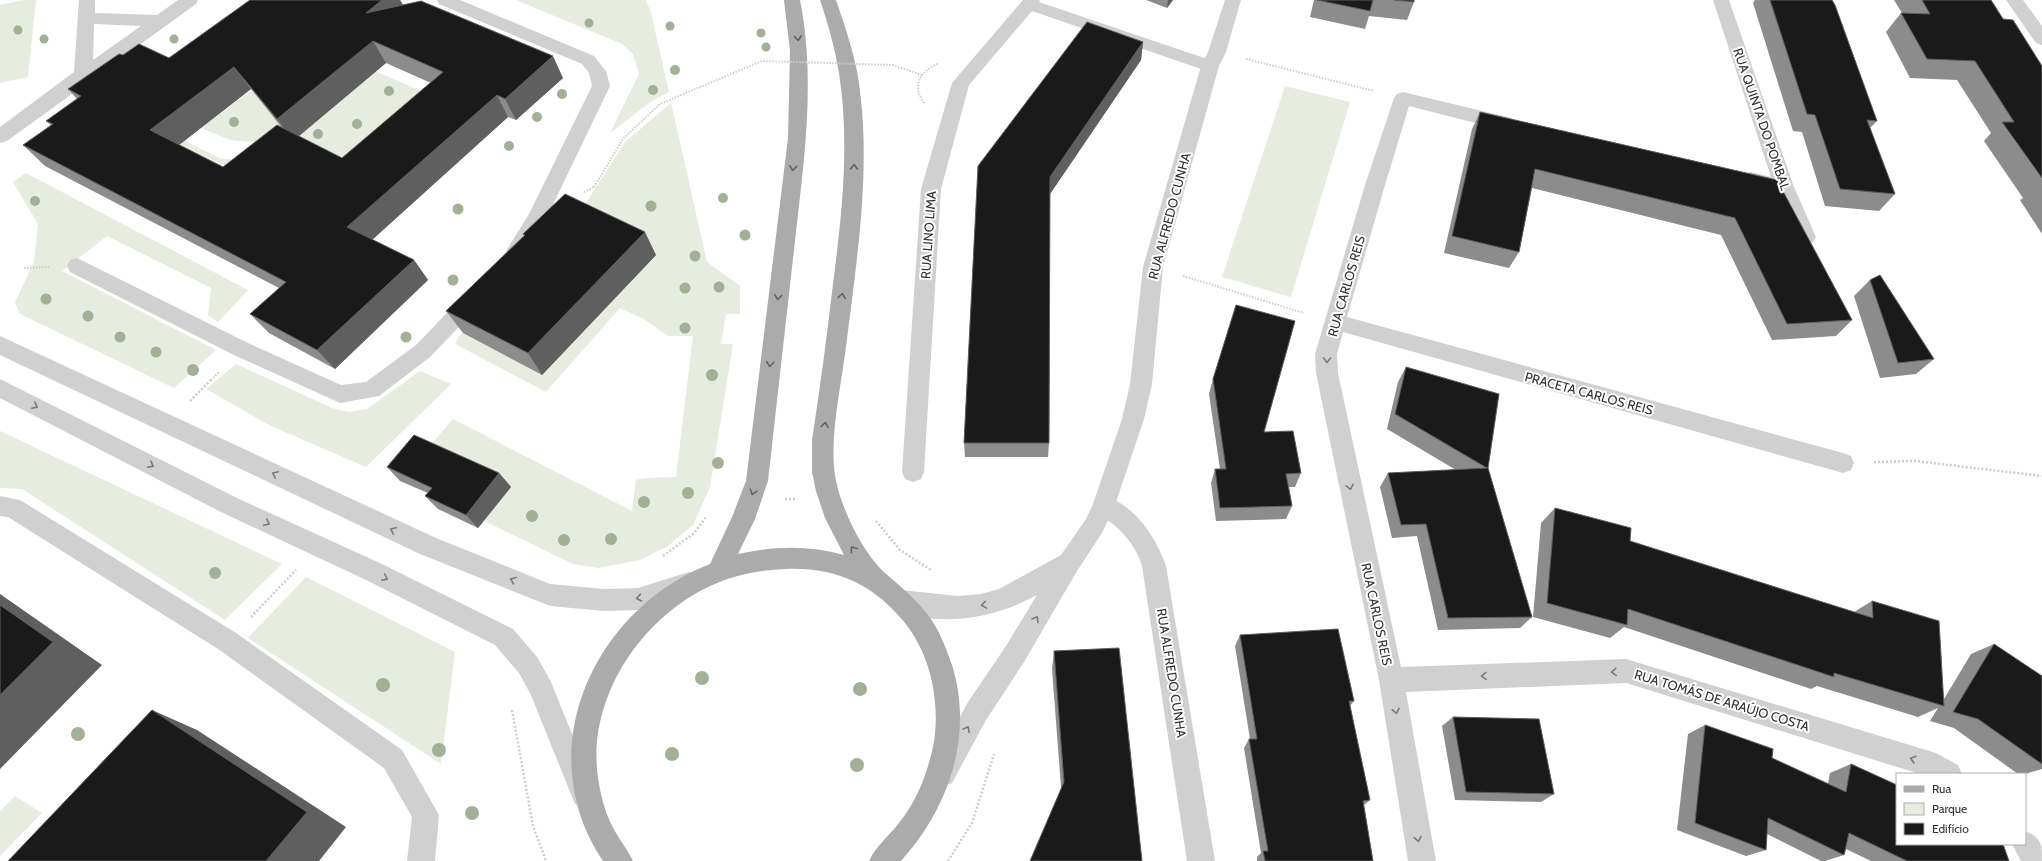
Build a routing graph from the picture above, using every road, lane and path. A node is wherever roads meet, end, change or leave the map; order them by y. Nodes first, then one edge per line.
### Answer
1 (86, 0) edge
2 (190, 0) edge
3 (445, 0) edge
4 (792, 0) edge
5 (828, 0) edge
6 (1233, 0) edge
7 (1721, 0) edge
8 (2014, 0) edge
9 (1031, 2) edge
10 (86, 18) junction
11 (159, 21) junction
12 (2042, 39) edge
13 (1213, 59) junction
14 (83, 75) junction
15 (922, 75) dead end
16 (1403, 98) junction
17 (1521, 127) edge
18 (0, 136) edge
19 (1738, 176) edge
20 (594, 187) dead end
21 (1784, 187) junction
22 (1806, 237) edge
23 (77, 266) dead end
24 (505, 266) edge
25 (1153, 268) junction
26 (483, 288) edge
27 (1335, 322) junction
28 (0, 345) edge
29 (241, 349) junction
30 (0, 388) edge
31 (189, 402) dead end
32 (1843, 463) joint
33 (913, 472) dead end
34 (2042, 476) edge
35 (0, 506) edge
36 (1104, 506) junction
37 (319, 547) junction
38 (1069, 563) junction
39 (719, 570) junction
40 (876, 581) junction
41 (690, 583) junction
42 (901, 601) junction
43 (227, 641) junction
44 (1391, 680) junction
45 (512, 709) dead end
46 (1947, 773) edge
47 (929, 800) junction
48 (591, 812) junction
49 (2026, 845) edge
50 (421, 861) edge
51 (546, 861) edge
52 (620, 861) edge
53 (883, 861) edge
54 (1201, 861) edge
55 (1422, 861) edge
56 (2038, 861) edge

1 - 10 street
2 - 11 street
3 - 24 street
4 -> 39 main road
40 -> 5 main road
6 - 13 street, RUA ALFREDO CUNHA
7 - 21 street, RUA QUINTA DO POMBAL
8 - 12 street
9 - 13 street, RUA LINO LIMA
9 - 33 street, RUA LINO LIMA
10 - 11 street
10 - 14 street
11 - 14 street
13 - 16 path
13 - 25 street, RUA ALFREDO CUNHA
14 - 18 street
15 - 20 path, bridge
16 - 17 street
16 - 27 street, RUA CARLOS REIS
19 - 21 street
21 - 22 street, RUA QUINTA DO POMBAL
23 - 29 street
25 - 27 path
25 - 36 street, RUA ALFREDO CUNHA
26 - 29 street
27 - 32 street, PRACETA CARLOS REIS
27 -> 44 street, RUA CARLOS REIS
41 -> 28 street
29 - 31 path
30 -> 37 street
32 - 34 path
35 - 43 street
36 - 38 street, RUA ALFREDO CUNHA
36 - 54 street, RUA ALFREDO CUNHA
37 - 43 path
37 -> 48 street
38 -> 42 street, RUA ALFREDO CUNHA
47 -> 38 street, RUA ALFREDO CUNHA
39 - 40 main road
39 - 41 main road
40 - 42 main road
41 - 48 main road
42 - 47 main road
43 - 50 street
46 -> 44 street, RUA TOMÁS DE ARAÚJO COSTA
44 -> 55 street, RUA CARLOS REIS
45 - 51 path
47 - 53 main road
48 - 52 main road
49 - 56 street

